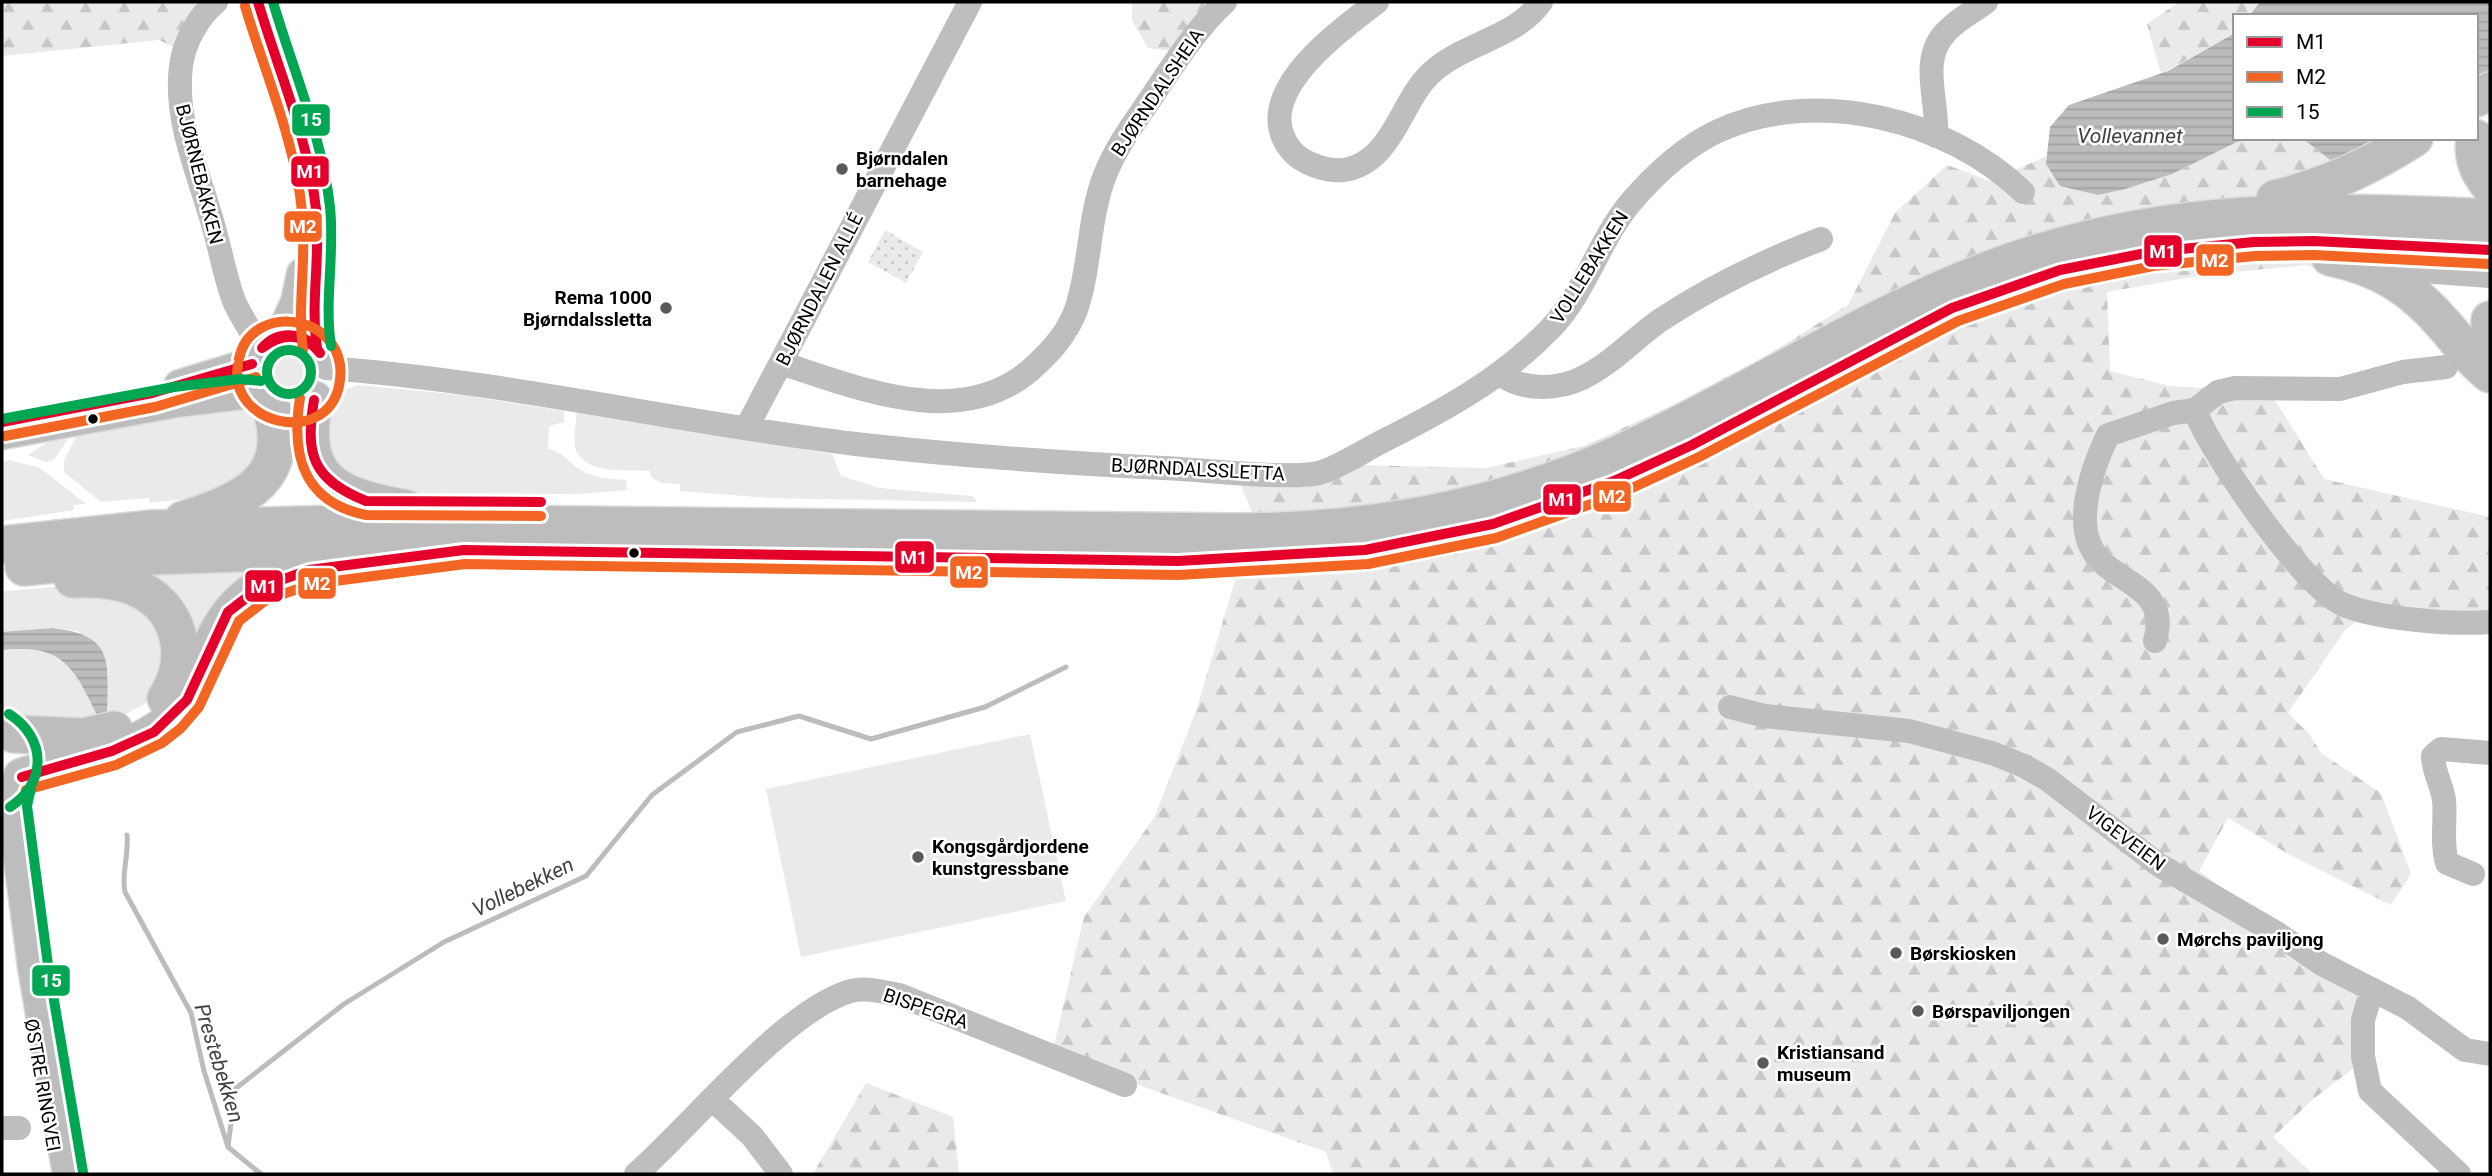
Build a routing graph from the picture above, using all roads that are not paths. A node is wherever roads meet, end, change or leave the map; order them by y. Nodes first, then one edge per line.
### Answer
1 (216, 2) edge
2 (970, 2) edge
3 (1225, 2) edge
4 (1377, 2) edge
5 (1541, 2) edge
6 (1986, 2) edge
7 (2490, 111) edge
8 (2478, 132) edge
9 (1936, 136) junction
10 (2411, 140) edge
11 (2476, 140) edge
12 (2490, 186) edge
13 (2023, 192) dead end
14 (2490, 218) edge
15 (2184, 221) junction
16 (1821, 239) dead end
17 (2239, 243) junction
18 (2490, 250) edge
19 (2372, 268) junction
20 (2490, 276) edge
21 (2490, 320) edge
22 (2490, 345) edge
23 (265, 349) junction
24 (781, 363) junction
25 (2446, 367) dead end
26 (319, 372) junction
27 (1500, 374) junction
28 (2490, 374) edge
29 (265, 400) junction
30 (2195, 410) junction
31 (2, 422) edge
32 (747, 427) junction
33 (2, 433) edge
34 (1320, 473) joint
35 (509, 525) junction
36 (152, 529) junction
37 (2, 545) edge
38 (464, 550) junction
39 (2, 570) edge
40 (2, 579) edge
41 (2490, 622) edge
42 (2155, 641) dead end
43 (1730, 707) dead end
44 (8, 730) edge
45 (2490, 753) edge
46 (14, 786) edge
47 (2, 872) edge
48 (2473, 874) dead end
49 (2368, 1003) dead end
50 (2490, 1054) edge
51 (1125, 1084) dead end
52 (712, 1099) junction
53 (58, 1174) edge
54 (69, 1174) edge
55 (636, 1174) edge
56 (781, 1174) edge
57 (2459, 1174) edge

1 - 23 street, BJØRNEBAKKEN
2 - 24 street, BJØRNDALEN ALLÉ
3 - 24 street, BJØRNDALSHEIA
4 - 5 street
6 - 9 street
7 - 8 highway
9 - 13 street, VOLLEBAKKEN
9 - 27 street, VOLLEBAKKEN
10 - 15 highway
11 - 12 highway
14 - 15 highway
15 - 35 highway
16 - 27 street
17 - 18 highway
17 - 19 highway
17 - 38 highway
19 - 20 street
19 - 28 highway
21 - 22 highway
23 - 26 main road
23 - 26 main road
23 - 29 main road
23 - 31 main road
24 - 32 street, BJØRNDALEN ALLÉ
25 - 30 street
26 - 29 main road
26 - 32 street, BJØRNDALSSLETTA
26 - 35 highway
27 - 34 street, VOLLEBAKKEN
29 - 33 main road
29 - 36 highway
30 - 41 street
30 - 42 street
32 - 34 street, BJØRNDALSSLETTA
35 - 36 highway
36 - 37 highway
38 - 39 highway
38 - 46 highway
40 - 44 highway
43 - 50 street, VIGEVEIEN
44 - 46 main road, ØSTRE RINGVEI
45 - 48 street
46 - 54 main road, ØSTRE RINGVEI
47 - 53 main road, ØSTRE RINGVEI
49 - 57 street
51 - 52 street, BISPEGRA
52 - 55 street, BISPEGRA
52 - 56 street

